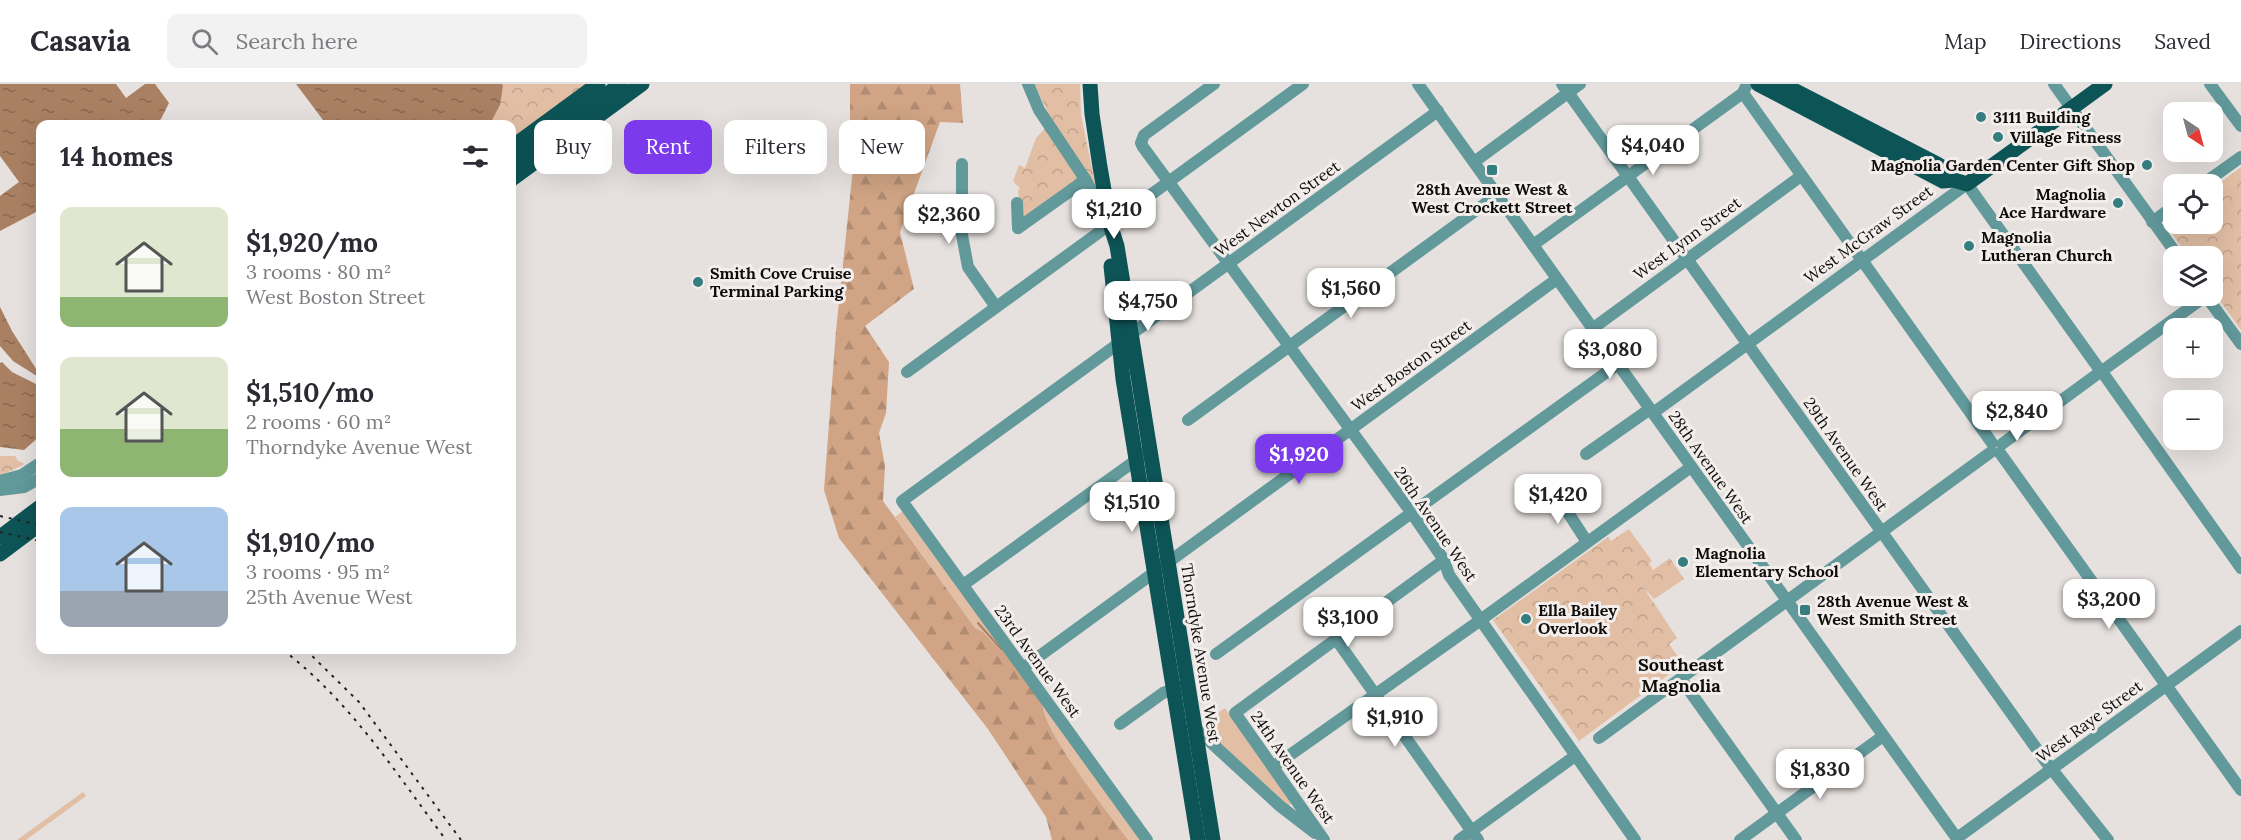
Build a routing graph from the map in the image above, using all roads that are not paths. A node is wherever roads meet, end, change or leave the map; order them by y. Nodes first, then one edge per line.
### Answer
1 (598, 84) edge
2 (621, 84) edge
3 (642, 84) edge
4 (1028, 84) edge
5 (1090, 84) edge
6 (1214, 84) edge
7 (1303, 84) edge
8 (1418, 84) edge
9 (1580, 84) edge
10 (1758, 84) edge
11 (1782, 84) edge
12 (2054, 84) edge
13 (2105, 84) edge
14 (2210, 84) edge
15 (1565, 88) edge
16 (1745, 88) edge
17 (2072, 109) junction
18 (1438, 111) junction
19 (2241, 126) edge
20 (516, 144) edge
21 (2241, 157) edge
22 (516, 161) edge
23 (1474, 162) junction
24 (962, 164) dead end
25 (2217, 174) edge
26 (1628, 176) junction
27 (1801, 176) junction
28 (516, 177) edge
29 (1085, 178) junction
30 (1168, 181) junction
31 (1960, 182) junction
32 (1497, 195) junction
33 (1017, 203) dead end
34 (2163, 214) edge
35 (2152, 222) junction
36 (1110, 224) junction
37 (1533, 245) junction
38 (2170, 246) edge
39 (1686, 258) junction
40 (1863, 261) junction
41 (1228, 264) junction
42 (1557, 279) junction
43 (2192, 306) edge
44 (2213, 306) edge
45 (996, 307) junction
46 (1592, 329) junction
47 (1131, 335) junction
48 (1748, 344) junction
49 (2241, 344) edge
50 (1118, 345) junction
51 (1289, 346) junction
52 (1617, 364) junction
53 (2101, 371) junction
54 (907, 372) dead end
55 (1651, 411) junction
56 (1188, 420) dead end
57 (1350, 429) junction
58 (1996, 448) junction
59 (1150, 450) junction
60 (1586, 454) dead end
61 (1136, 460) junction
62 (36, 466) edge
63 (1691, 467) junction
64 (36, 481) edge
65 (6, 486) edge
66 (1554, 491) dead end
67 (902, 501) joint
68 (36, 510) edge
69 (1411, 512) junction
70 (36, 527) edge
71 (1881, 532) junction
72 (0, 537) edge
73 (1587, 542) junction
74 (0, 554) edge
75 (1444, 560) junction
76 (1168, 561) junction
77 (2241, 568) edge
78 (1154, 572) junction
79 (963, 585) junction
80 (1786, 600) junction
81 (1481, 620) junction
82 (2241, 631) edge
83 (1336, 639) junction
84 (1216, 654) dead end
85 (1023, 668) junction
86 (1681, 679) junction
87 (2166, 685) junction
88 (1181, 687) junction
89 (1376, 695) junction
90 (1120, 724) dead end
91 (1187, 725) junction
92 (1883, 736) junction
93 (1599, 738) dead end
94 (1575, 756) junction
95 (1273, 767) junction
96 (2052, 769) junction
97 (2241, 790) edge
98 (1777, 813) junction
99 (1475, 836) edge
100 (1957, 839) edge
101 (1147, 840) edge
102 (1198, 840) edge
103 (1213, 840) edge
104 (1324, 840) edge
105 (1459, 840) edge
106 (1635, 840) edge
107 (1740, 840) edge
108 (1796, 840) edge
109 (2108, 840) edge

1 - 20 main road
2 - 22 main road
3 - 28 main road
4 - 29 street
5 - 36 main road, Thorndyke Avenue West
6 - 30 street, 26th Avenue West
7 - 30 street
8 - 18 street, 28th Avenue West
9 - 15 street
10 - 31 main road
11 - 31 main road
12 - 17 street
13 - 17 main road, West McGraw Street
14 - 19 street
15 - 23 street
15 - 26 street, 29th Avenue West
16 - 26 street
16 - 27 street
17 - 31 main road, West McGraw Street
17 - 35 street
18 - 23 street, 28th Avenue West
18 - 41 street, West Newton Street
21 - 25 street
23 - 32 street, 28th Avenue West
24 - 45 street
26 - 37 street
26 - 39 street, 29th Avenue West
27 - 39 street, West Lynn Street
27 - 40 street
29 - 33 street
29 - 36 street
30 - 36 street
30 - 41 street, 26th Avenue West
31 - 40 street, West McGraw Street
31 - 53 street
32 - 37 street, 28th Avenue West
32 - 51 street
34 - 35 street
35 - 38 street
36 - 45 street
36 - 47 main road, Thorndyke Avenue West
36 - 50 main road, Thorndyke Avenue West
37 - 42 street, 28th Avenue West
39 - 46 street, West Lynn Street
39 - 48 street, 29th Avenue West
40 - 48 street, West McGraw Street
40 - 58 street
41 - 47 street, West Newton Street
41 - 51 street, 26th Avenue West
42 - 46 street, 28th Avenue West
42 - 57 street, West Boston Street
43 - 53 street
44 - 49 street
45 - 54 street
46 - 52 street, 28th Avenue West
47 - 50 street, West Newton Street
47 - 59 main road, Thorndyke Avenue West
48 - 55 street, West McGraw Street
48 - 71 street, 29th Avenue West
50 - 61 main road, Thorndyke Avenue West
50 - 67 street, West Newton Street
51 - 56 street
51 - 57 street, 26th Avenue West
52 - 55 street, 28th Avenue West
52 - 69 street
53 - 58 street
53 - 77 street
55 - 60 street, West McGraw Street
55 - 63 street, 28th Avenue West
57 - 69 street, 26th Avenue West
57 - 76 street, West Boston Street
58 - 71 street
58 - 87 street
59 - 61 street
59 - 76 main road, Thorndyke Avenue West
61 - 78 main road, Thorndyke Avenue West
61 - 79 street
62 - 65 street
63 - 73 street
63 - 80 street, 28th Avenue West
64 - 65 street
66 - 73 street
67 - 79 street, 23rd Avenue West
68 - 72 main road
69 - 75 street, 26th Avenue West
69 - 84 street
70 - 74 main road
71 - 80 street
71 - 96 street, 29th Avenue West
73 - 81 street
75 - 81 street, 26th Avenue West
75 - 83 street
76 - 78 street, West Boston Street
76 - 88 main road, Thorndyke Avenue West
78 - 85 street, West Boston Street
78 - 88 main road, Thorndyke Avenue West
79 - 85 street, 23rd Avenue West
80 - 86 street
80 - 92 street, 28th Avenue West
81 - 89 street
81 - 94 street, 26th Avenue West
82 - 87 street, West Raye Street
83 - 89 street
83 - 95 street, 24th Avenue West
85 - 101 street, 23rd Avenue West
86 - 93 street
86 - 98 street
87 - 96 street, West Raye Street
87 - 97 street
88 - 90 street
88 - 91 main road, Thorndyke Avenue West
89 - 95 street
89 - 99 street
91 - 102 main road, Thorndyke Avenue West
91 - 103 main road, Thorndyke Avenue West
91 - 104 street
92 - 98 street
92 - 100 street, 28th Avenue West
94 - 99 street
94 - 106 street, 26th Avenue West
95 - 104 street, 24th Avenue West
96 - 100 street, West Raye Street
96 - 109 street, 29th Avenue West
98 - 107 street
98 - 108 street
99 - 105 street

